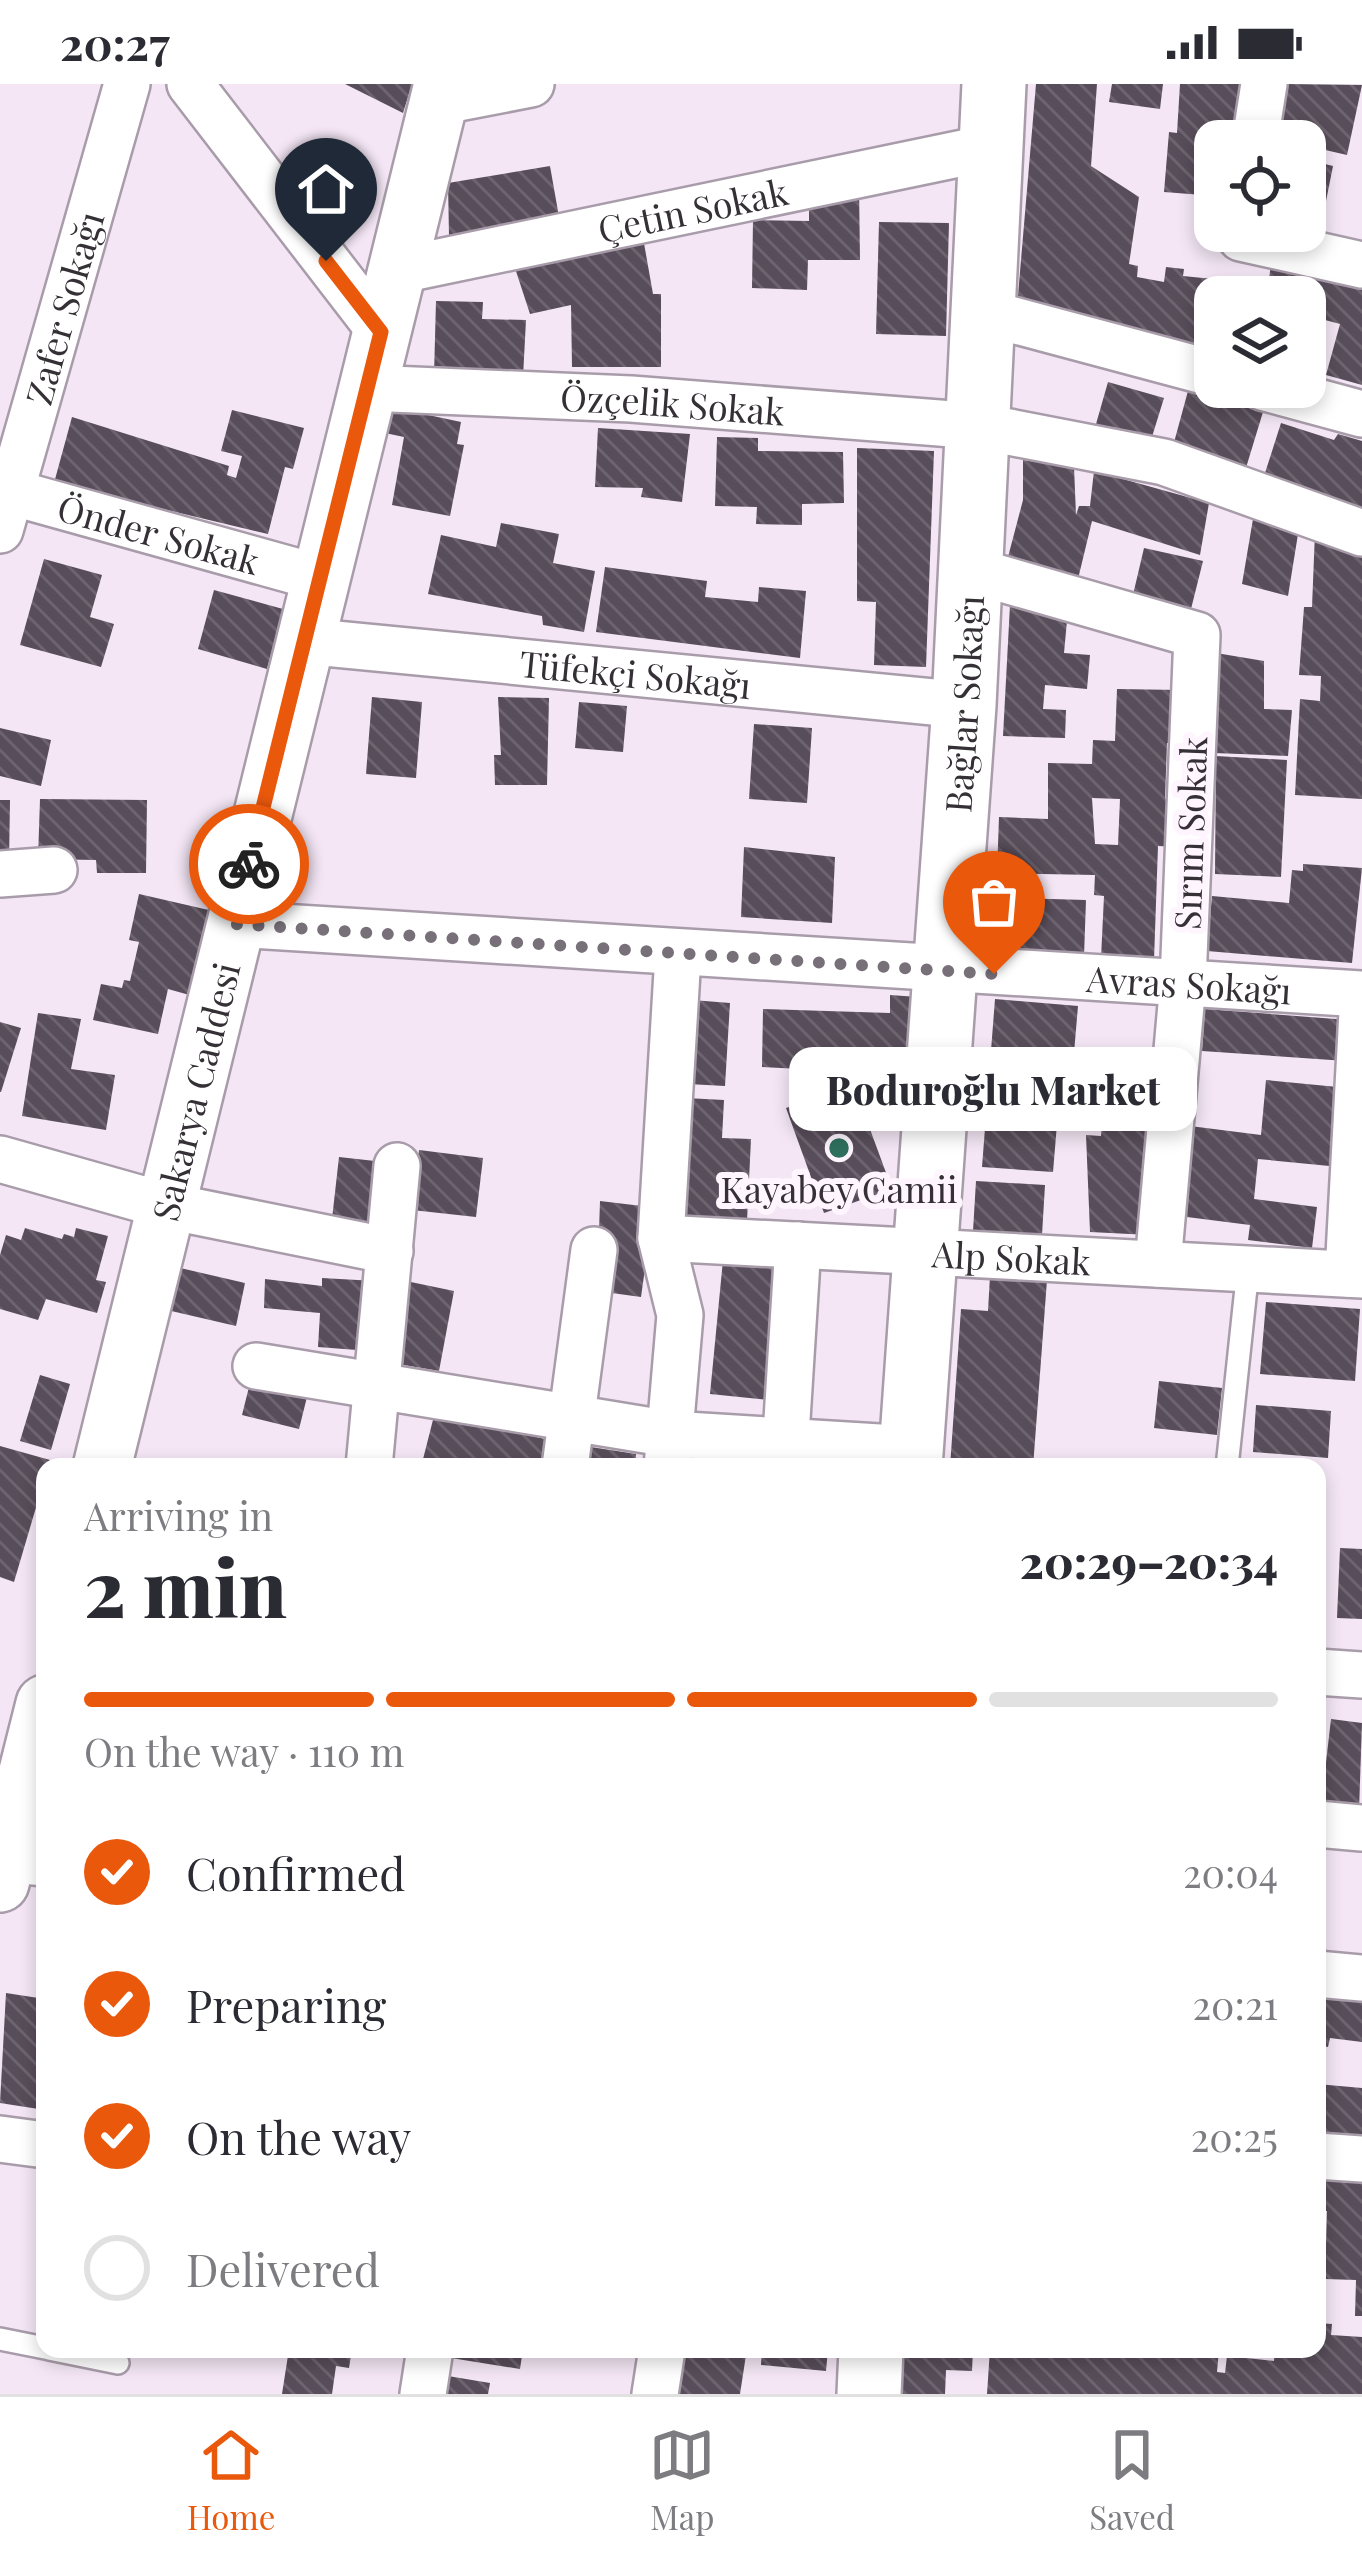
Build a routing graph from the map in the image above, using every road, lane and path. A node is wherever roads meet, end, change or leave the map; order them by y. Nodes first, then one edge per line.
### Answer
1 (127, 84) edge
2 (190, 84) edge
3 (531, 84) edge
4 (994, 84) edge
5 (1264, 84) edge
6 (441, 93) edge
7 (1258, 120) edge
8 (992, 147) junction
9 (1302, 252) edge
10 (1362, 266) edge
11 (396, 271) junction
12 (983, 312) junction
13 (381, 332) junction
14 (1194, 368) edge
15 (367, 388) junction
16 (1326, 404) edge
17 (1362, 414) edge
18 (978, 425) junction
19 (4, 504) edge
20 (1362, 533) edge
21 (971, 570) junction
22 (320, 578) junction
23 (304, 640) junction
24 (964, 705) junction
25 (54, 870) dead end
26 (0, 874) edge
27 (234, 924) junction
28 (678, 955) junction
29 (946, 972) junction
30 (1183, 982) junction
31 (1362, 994) edge
32 (1362, 1012) edge
33 (0, 1159) edge
34 (397, 1166) dead end
35 (163, 1205) junction
36 (661, 1238) junction
37 (798, 1245) junction
38 (594, 1250) dead end
39 (390, 1251) junction
40 (927, 1251) junction
41 (1159, 1264) junction
42 (1248, 1269) junction
43 (1355, 1275) edge
44 (256, 1366) dead end
45 (378, 1386) junction
46 (571, 1421) junction
47 (669, 1450) edge
48 (784, 1454) edge
49 (104, 1458) edge
50 (370, 1458) edge
51 (566, 1458) edge
52 (911, 1458) edge
53 (1227, 1458) edge
54 (1326, 1673) edge
55 (1362, 1675) edge
56 (36, 1750) edge
57 (1326, 1825) edge
58 (1362, 1828) edge
59 (13, 1866) edge
60 (1326, 1975) edge
61 (1362, 1978) edge
62 (0, 2139) edge
63 (36, 2144) edge
64 (1326, 2157) edge
65 (1362, 2159) edge
66 (0, 2339) edge
67 (36, 2347) edge
68 (93, 2358) edge
69 (429, 2358) edge
70 (661, 2358) edge
71 (871, 2358) edge
72 (118, 2363) dead end
73 (423, 2394) edge
74 (655, 2394) edge
75 (869, 2394) edge

1 - 19 street, Zafer Sokağı
2 - 13 street
3 - 6 street
4 - 8 main road, Bağlar Sokağı
5 - 7 street
6 - 11 street, Sakarya Caddesi
8 - 11 street, Çetin Sokak
8 - 12 main road, Bağlar Sokağı
9 - 10 street
11 - 13 street, Sakarya Caddesi
12 - 14 street
12 - 18 main road, Bağlar Sokağı
13 - 15 street, Sakarya Caddesi
15 - 18 street, Özçelik Sokak
15 - 22 street, Sakarya Caddesi
16 - 17 street
18 - 20 street, Özçelik Sokak
18 - 21 main road, Bağlar Sokağı
19 - 22 street, Önder Sokak
21 - 24 main road, Bağlar Sokağı
21 - 30 street, Sırım Sokak
22 - 23 street, Sakarya Caddesi
23 - 24 street, Tüfekçi Sokağı
23 - 27 street, Sakarya Caddesi
24 - 29 main road, Bağlar Sokağı
25 - 26 street
27 - 28 street, Avras Sokağı
27 - 35 street, Sakarya Caddesi
28 - 29 street, Avras Sokağı
28 - 36 street
29 - 30 street, Avras Sokağı
29 - 40 main road, Bağlar Sokağı
30 - 31 street, Avras Sokağı
30 - 41 street, Sırım Sokak
32 - 43 street
33 - 35 street
34 - 39 street
35 - 39 street
35 - 49 street, Sakarya Caddesi
36 - 37 street, Alp Sokak
36 - 47 street
37 - 40 street, Alp Sokak
37 - 48 street
38 - 46 street
39 - 45 street
40 - 41 street, Alp Sokak
40 - 52 main road, Bağlar Sokağı
41 - 42 street, Alp Sokak
42 - 43 street, Alp Sokak
42 - 53 lane
44 - 45 street
45 - 46 street
45 - 50 street
46 - 47 street
46 - 51 street
47 - 48 street
48 - 52 street
54 - 55 street
56 - 59 street
57 - 58 street
60 - 61 street
62 - 63 street
64 - 65 street
66 - 67 lane
68 - 72 lane
69 - 73 street
70 - 74 street
71 - 75 main road

